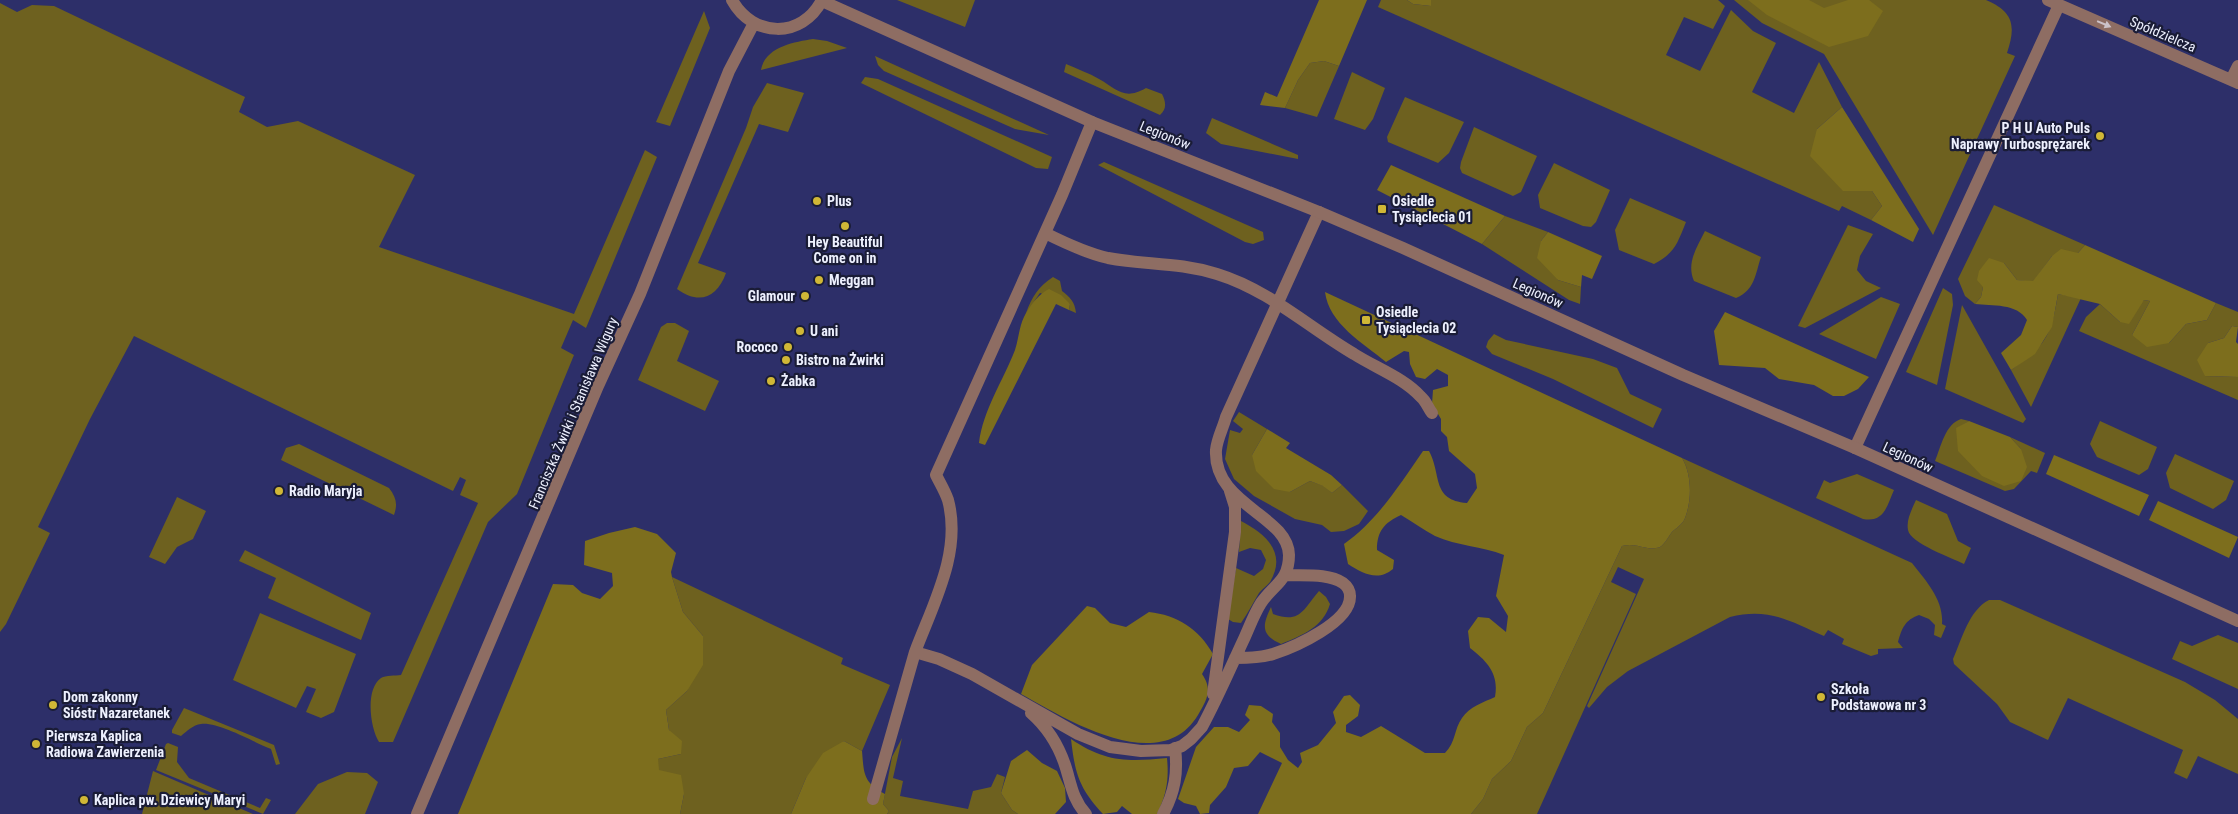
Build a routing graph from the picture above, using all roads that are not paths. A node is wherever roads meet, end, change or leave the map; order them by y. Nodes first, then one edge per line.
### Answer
1 (732, 0) edge
2 (822, 0) edge
3 (2053, 2) edge
4 (754, 23) junction
5 (2238, 66) edge
6 (2234, 81) edge
7 (1092, 122) junction
8 (1319, 212) junction
9 (1045, 233) junction
10 (1278, 302) junction
11 (1432, 413) dead end
12 (1855, 448) junction
13 (1230, 489) junction
14 (1286, 575) junction
15 (2238, 621) edge
16 (915, 652) junction
17 (1235, 658) junction
18 (1015, 697) junction
19 (1211, 707) junction
20 (1175, 748) junction
21 (873, 799) dead end
22 (417, 814) edge
23 (1086, 814) edge
24 (1164, 814) edge

1 - 4 street
2 - 4 street
2 - 7 street, Legionów
3 -> 6 street, Spółdzielcza
3 - 12 street
4 - 22 street, Franciszka Żwirki i Stanisława Wigury
5 - 6 street
7 - 8 street, Legionów
7 - 9 street
8 - 10 street
8 - 12 street, Legionów
9 - 10 street
9 - 16 street
10 - 11 street
10 - 13 street
12 - 15 street, Legionów
13 - 14 street
13 - 19 street
14 - 17 street
14 - 17 street
16 - 18 street
16 - 21 street
17 - 19 street
18 - 20 street
18 - 23 street
19 - 20 street
20 - 24 street

